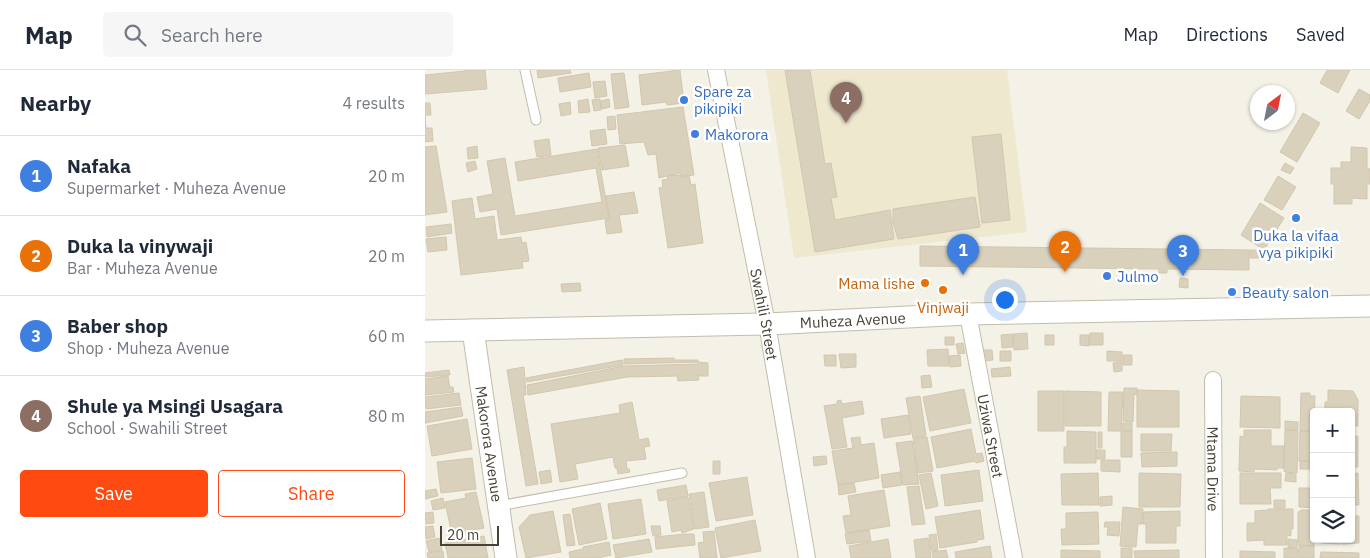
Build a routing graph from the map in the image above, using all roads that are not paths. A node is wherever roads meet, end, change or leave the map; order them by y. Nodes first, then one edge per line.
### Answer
1 (525, 70) edge
2 (716, 70) edge
3 (536, 120) dead end
4 (1370, 306) edge
5 (968, 314) junction
6 (767, 324) junction
7 (425, 330) edge
8 (473, 330) junction
9 (1213, 380) dead end
10 (682, 473) dead end
11 (498, 506) junction
12 (505, 558) edge
13 (807, 558) edge
14 (1013, 558) edge
15 (1214, 558) edge

1 - 3 lane
2 - 6 street, Swahili Street
4 - 5 street, Muheza Avenue
5 - 6 street, Muheza Avenue
5 - 14 street, Uziwa Street
6 - 8 street, Muheza Avenue
6 - 13 street, Swahili Street
7 - 8 street, Muheza Avenue
8 - 11 street, Makorora Avenue
9 - 15 street, Mtama Drive
10 - 11 lane
11 - 12 street, Makorora Avenue

